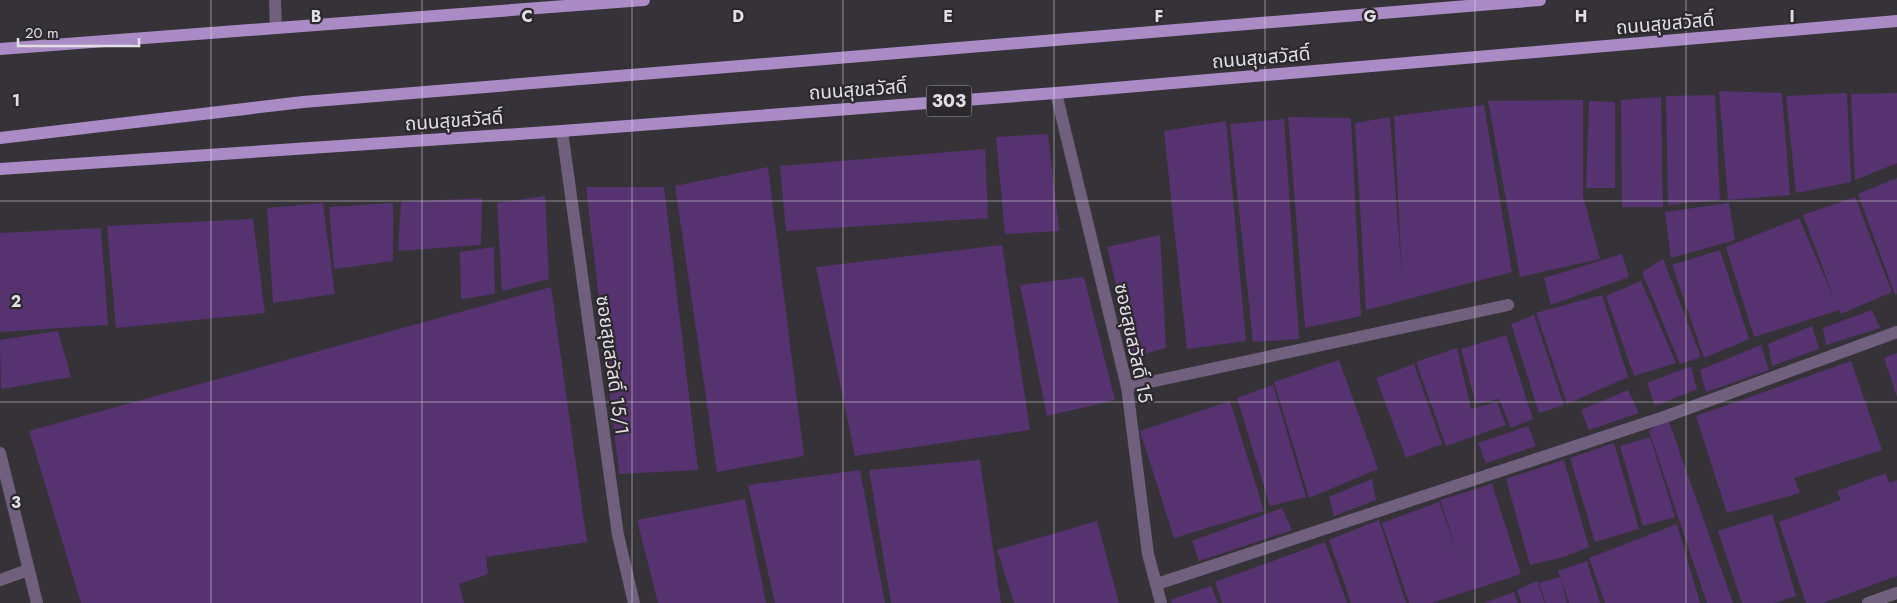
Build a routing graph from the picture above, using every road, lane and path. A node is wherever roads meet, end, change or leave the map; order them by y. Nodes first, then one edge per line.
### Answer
1 (275, 0) edge
2 (644, 0) edge
3 (1540, 0) edge
4 (624, 1) edge
5 (1897, 21) edge
6 (276, 28) junction
7 (0, 50) edge
8 (1056, 93) junction
9 (562, 131) junction
10 (0, 138) edge
11 (0, 169) edge
12 (1508, 305) dead end
13 (1897, 332) edge
14 (1127, 387) junction
15 (0, 453) edge
16 (28, 570) junction
17 (0, 580) edge
18 (1157, 584) junction
19 (1897, 593) edge
20 (37, 603) edge
21 (634, 603) edge
22 (1161, 603) edge
23 (1868, 603) edge

1 - 6 street
2 - 4 main road
3 - 10 main road
4 - 6 main road
5 - 8 main road, ถนนสุขสวัสดิ์ / 303
6 - 7 main road
8 - 9 main road, ถนนสุขสวัสดิ์ / 303
8 - 14 street, ซอยสุขสวัสดิ์ 15
9 - 11 main road, ถนนสุขสวัสดิ์ / 303
9 - 21 street, ซอยสุขสวัสดิ์ 15/1
12 - 14 street
13 - 18 street
14 - 18 street, ซอยสุขสวัสดิ์ 15
15 - 16 street
16 - 17 street
16 - 20 street
18 - 22 street, ซอยสุขสวัสดิ์ 15
19 - 23 street

